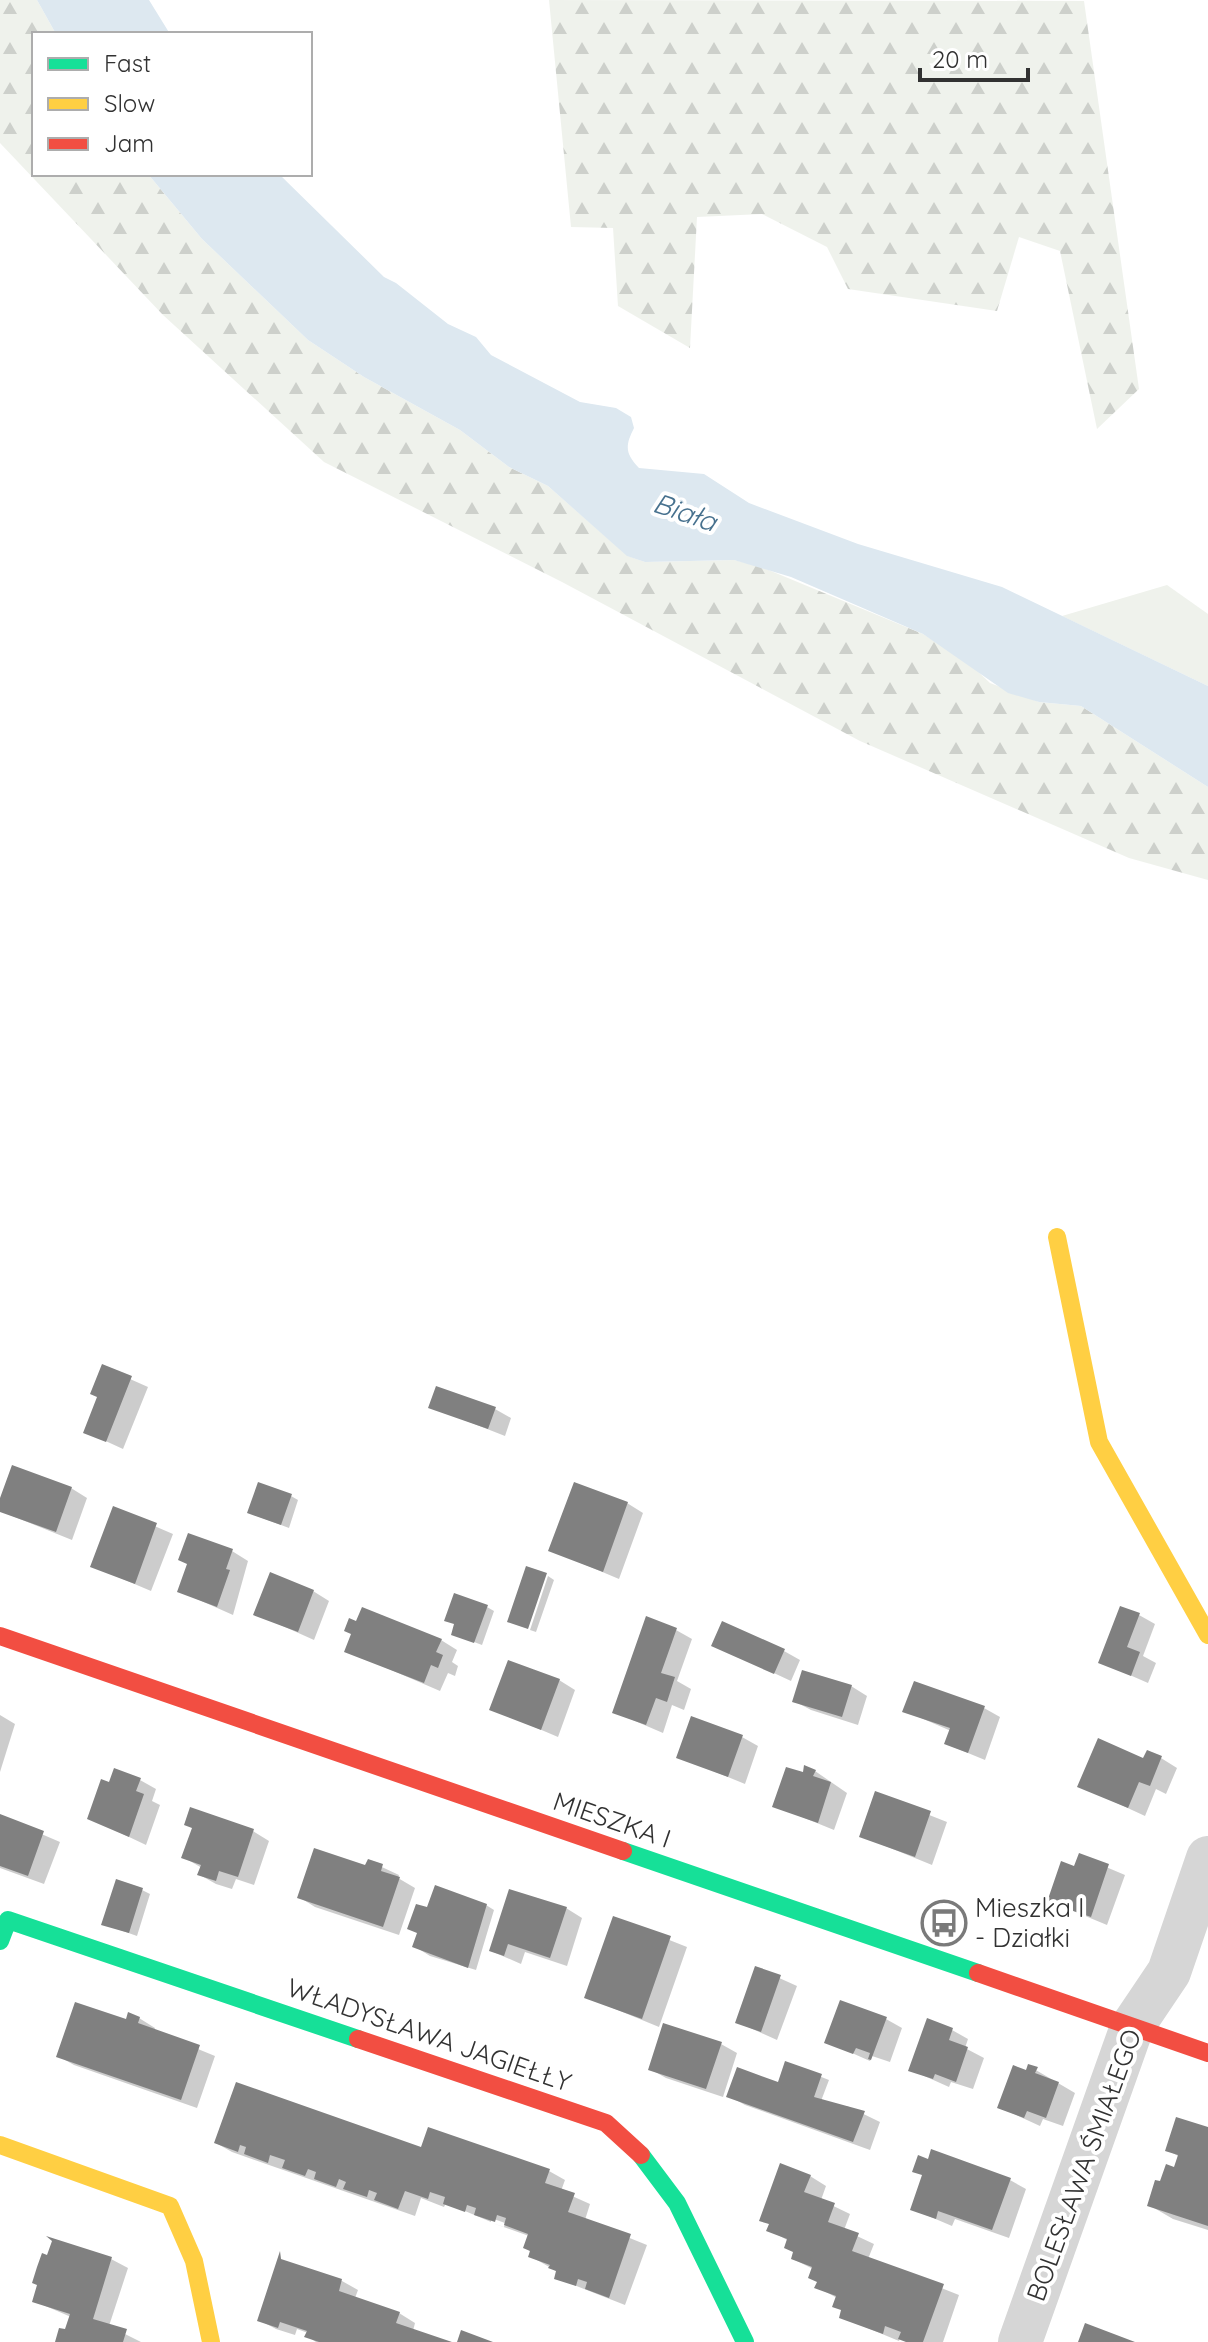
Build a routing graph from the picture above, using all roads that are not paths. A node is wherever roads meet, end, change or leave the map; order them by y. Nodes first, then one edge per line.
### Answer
1 (1057, 1237) dead end
2 (1208, 1635) edge
3 (0, 1636) edge
4 (1208, 1858) edge
5 (0, 1941) edge
6 (1132, 2027) junction
7 (1208, 2053) edge
8 (0, 2145) edge
9 (211, 2342) edge
10 (745, 2342) edge
11 (1020, 2342) edge

1 - 2 street
3 - 6 street, MIESZKA I
4 - 6 street, BOLESŁAWA ŚMIAŁEGO
5 - 10 street, WŁADYSŁAWA JAGIEŁŁY
6 - 7 street, MIESZKA I
6 - 11 street, BOLESŁAWA ŚMIAŁEGO
8 - 9 street

